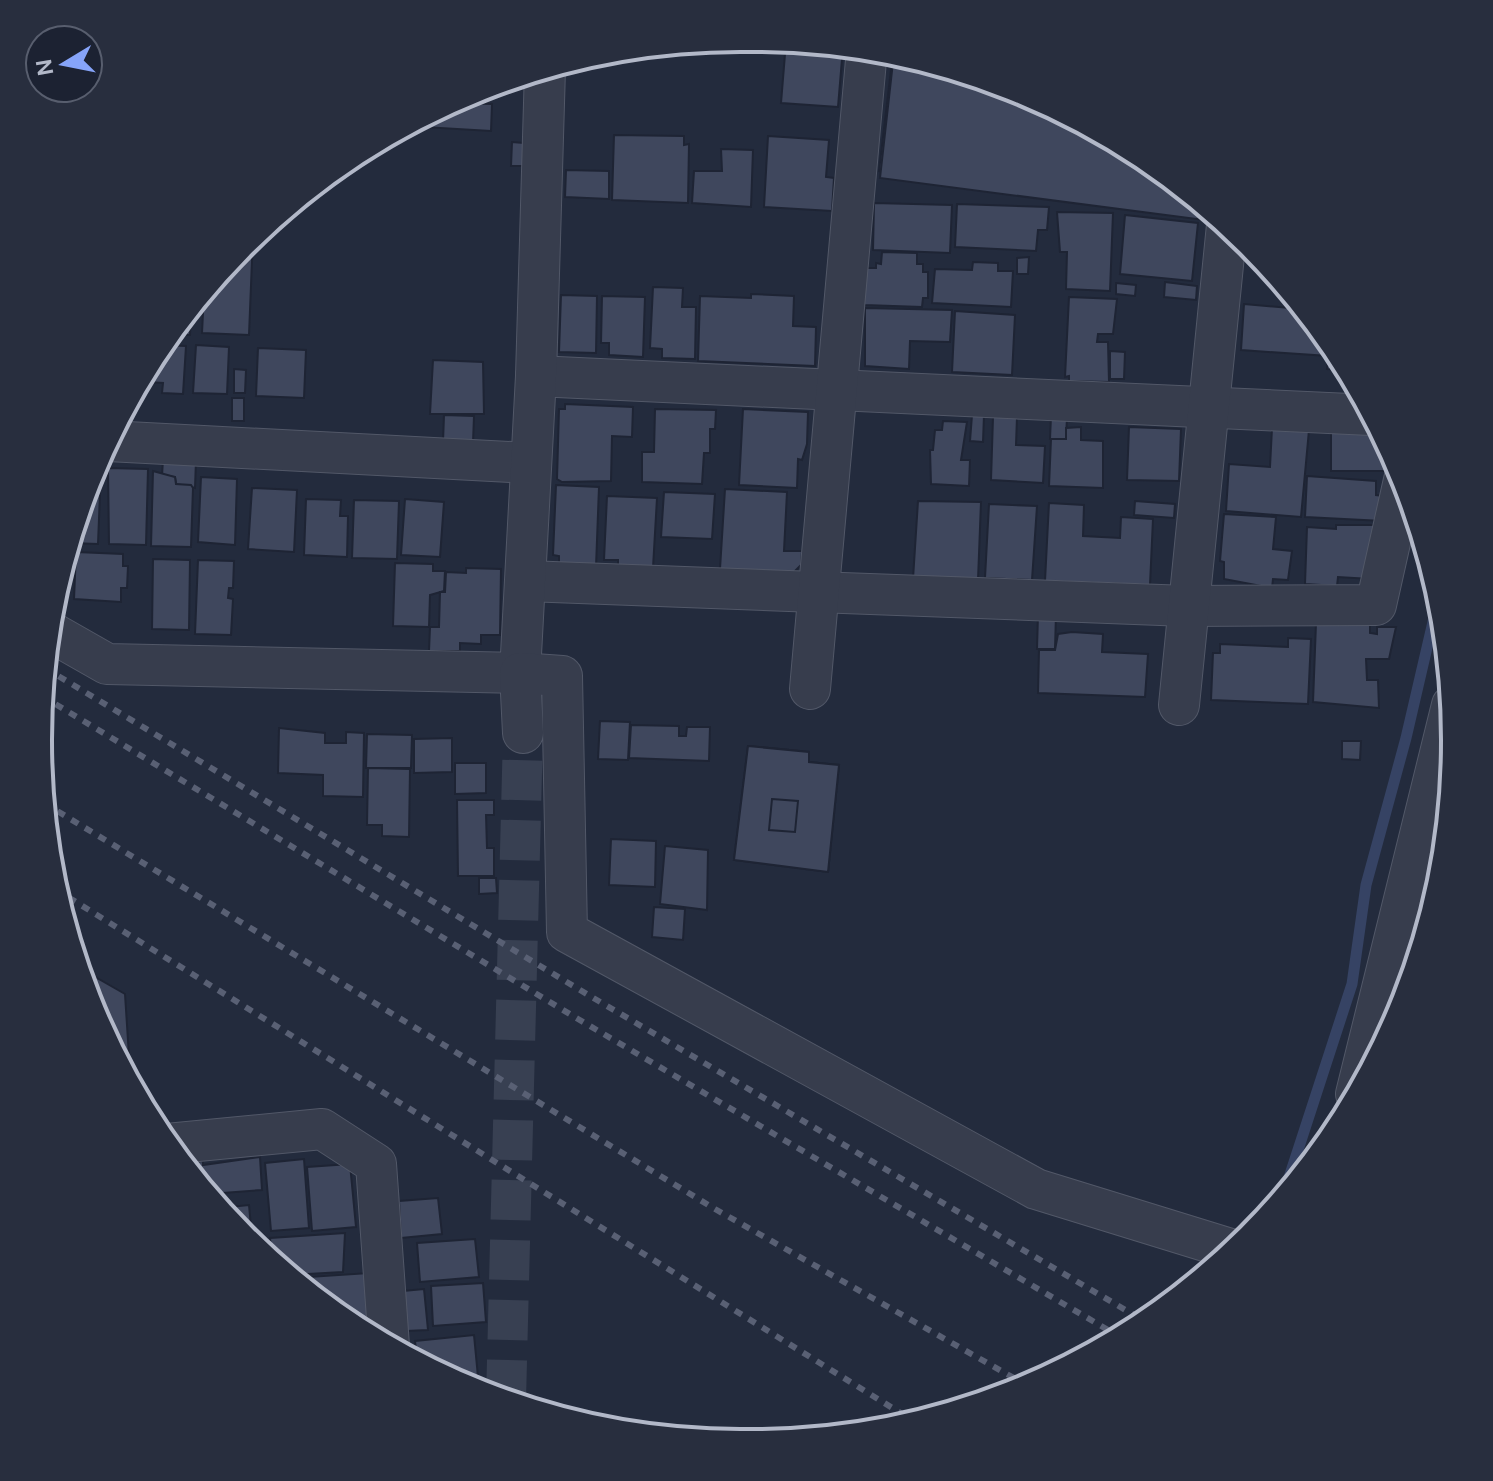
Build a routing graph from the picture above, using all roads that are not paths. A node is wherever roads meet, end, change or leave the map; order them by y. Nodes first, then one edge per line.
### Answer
1 (866, 62) edge
2 (545, 81) edge
3 (1225, 241) edge
4 (536, 376) junction
5 (836, 389) junction
6 (1208, 406) junction
7 (1359, 414) edge
8 (120, 442) edge
9 (531, 463) junction
10 (1399, 504) edge
11 (526, 581) junction
12 (818, 592) junction
13 (1187, 606) junction
14 (60, 637) edge
15 (520, 673) junction
16 (810, 689) dead end
17 (1179, 705) dead end
18 (523, 733) tunnel mouth
19 (1441, 759) edge
20 (1389, 1004) edge
21 (182, 1143) edge
22 (1219, 1245) edge
23 (388, 1332) edge

1 - 5 street
2 - 4 street
3 - 6 street
4 - 5 street
4 - 9 street
5 - 6 street
5 - 12 street
6 - 7 street
6 - 13 street
8 - 9 street
9 - 11 street
10 - 13 street
11 - 12 street
11 - 15 street
12 - 13 street
12 - 16 street
13 - 17 street
14 - 15 street
15 - 18 street
15 - 22 street
19 - 20 street
21 - 23 street

